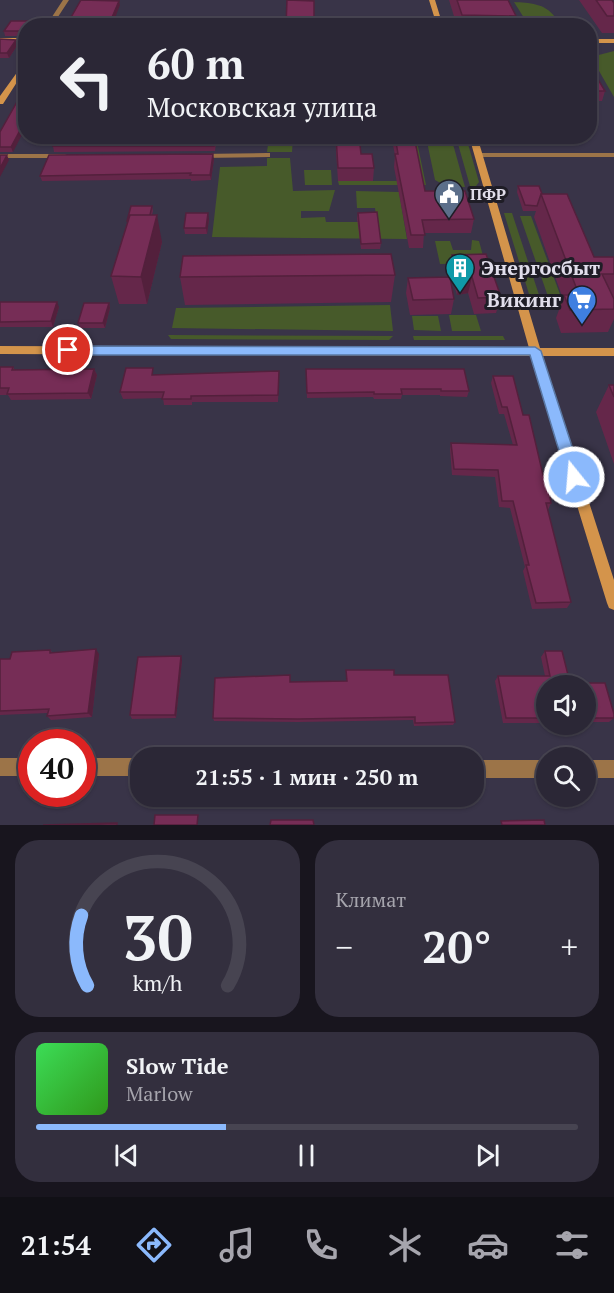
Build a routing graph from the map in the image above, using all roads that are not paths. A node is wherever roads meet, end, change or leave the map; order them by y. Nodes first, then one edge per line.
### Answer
1 (66, 0) edge
2 (432, 0) edge
3 (54, 18) edge
4 (438, 18) edge
5 (0, 40) edge
6 (18, 40) edge
7 (597, 41) edge
8 (614, 41) edge
9 (18, 74) edge
10 (0, 102) edge
11 (475, 144) edge
12 (267, 155) dead end
13 (478, 155) junction
14 (614, 155) edge
15 (0, 156) edge
16 (70, 156) edge
17 (186, 156) edge
18 (0, 350) edge
19 (535, 351) junction
20 (614, 352) edge
21 (614, 603) edge
22 (0, 766) edge
23 (18, 767) edge
24 (96, 767) edge
25 (130, 767) edge
26 (484, 769) edge
27 (536, 769) edge
28 (596, 769) edge
29 (614, 769) edge

1 - 3 street
2 - 4 street
5 - 6 street
7 - 8 street
9 - 10 street
11 - 13 street
12 - 17 street
13 - 14 street
13 - 19 street
15 - 16 street
18 - 19 street
19 - 20 street
19 - 21 street
22 - 23 street
24 - 25 street
26 - 27 street
28 - 29 street

